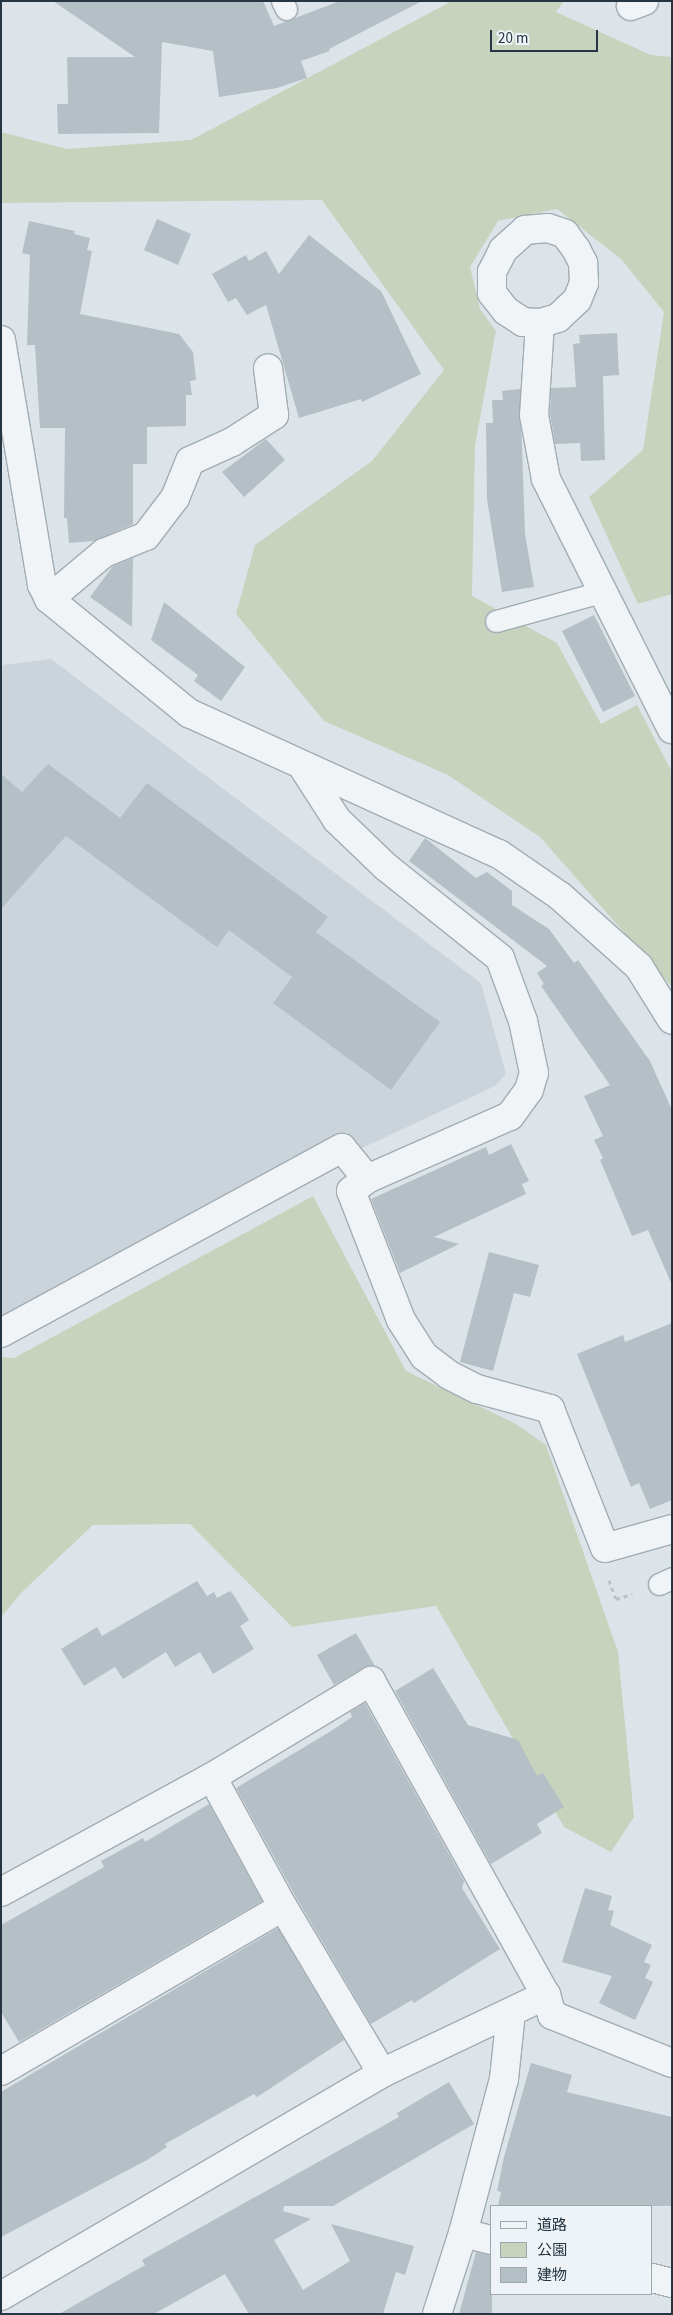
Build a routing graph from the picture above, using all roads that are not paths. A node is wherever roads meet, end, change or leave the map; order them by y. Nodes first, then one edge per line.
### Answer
1 (540, 323) dead end
2 (1, 340) edge
3 (268, 368) dead end
4 (604, 591) junction
5 (49, 599) junction
6 (496, 621) dead end
7 (672, 729) edge
8 (303, 767) junction
9 (672, 1020) edge
10 (367, 1179) junction
11 (1, 1333) edge
12 (672, 1529) edge
13 (212, 1777) junction
14 (1, 1892) edge
15 (283, 1907) junction
16 (546, 1994) junction
17 (511, 2012) junction
18 (5, 2060) edge
19 (672, 2063) edge
20 (382, 2073) junction
21 (463, 2234) junction
22 (490, 2240) edge
23 (653, 2278) edge
24 (672, 2283) edge
25 (1, 2296) edge
26 (436, 2314) edge

1 - 4 street
2 - 5 street
3 - 5 street
4 - 6 lane
4 - 7 street
5 - 8 street
8 - 9 street
8 - 10 street
10 - 11 street
10 - 12 street
13 - 14 street
13 - 15 street
13 - 16 street
15 - 18 street
15 - 20 street
16 - 17 street
16 - 19 street
17 - 20 street
17 - 21 street
20 - 25 street
21 - 22 street
21 - 26 street
23 - 24 street

